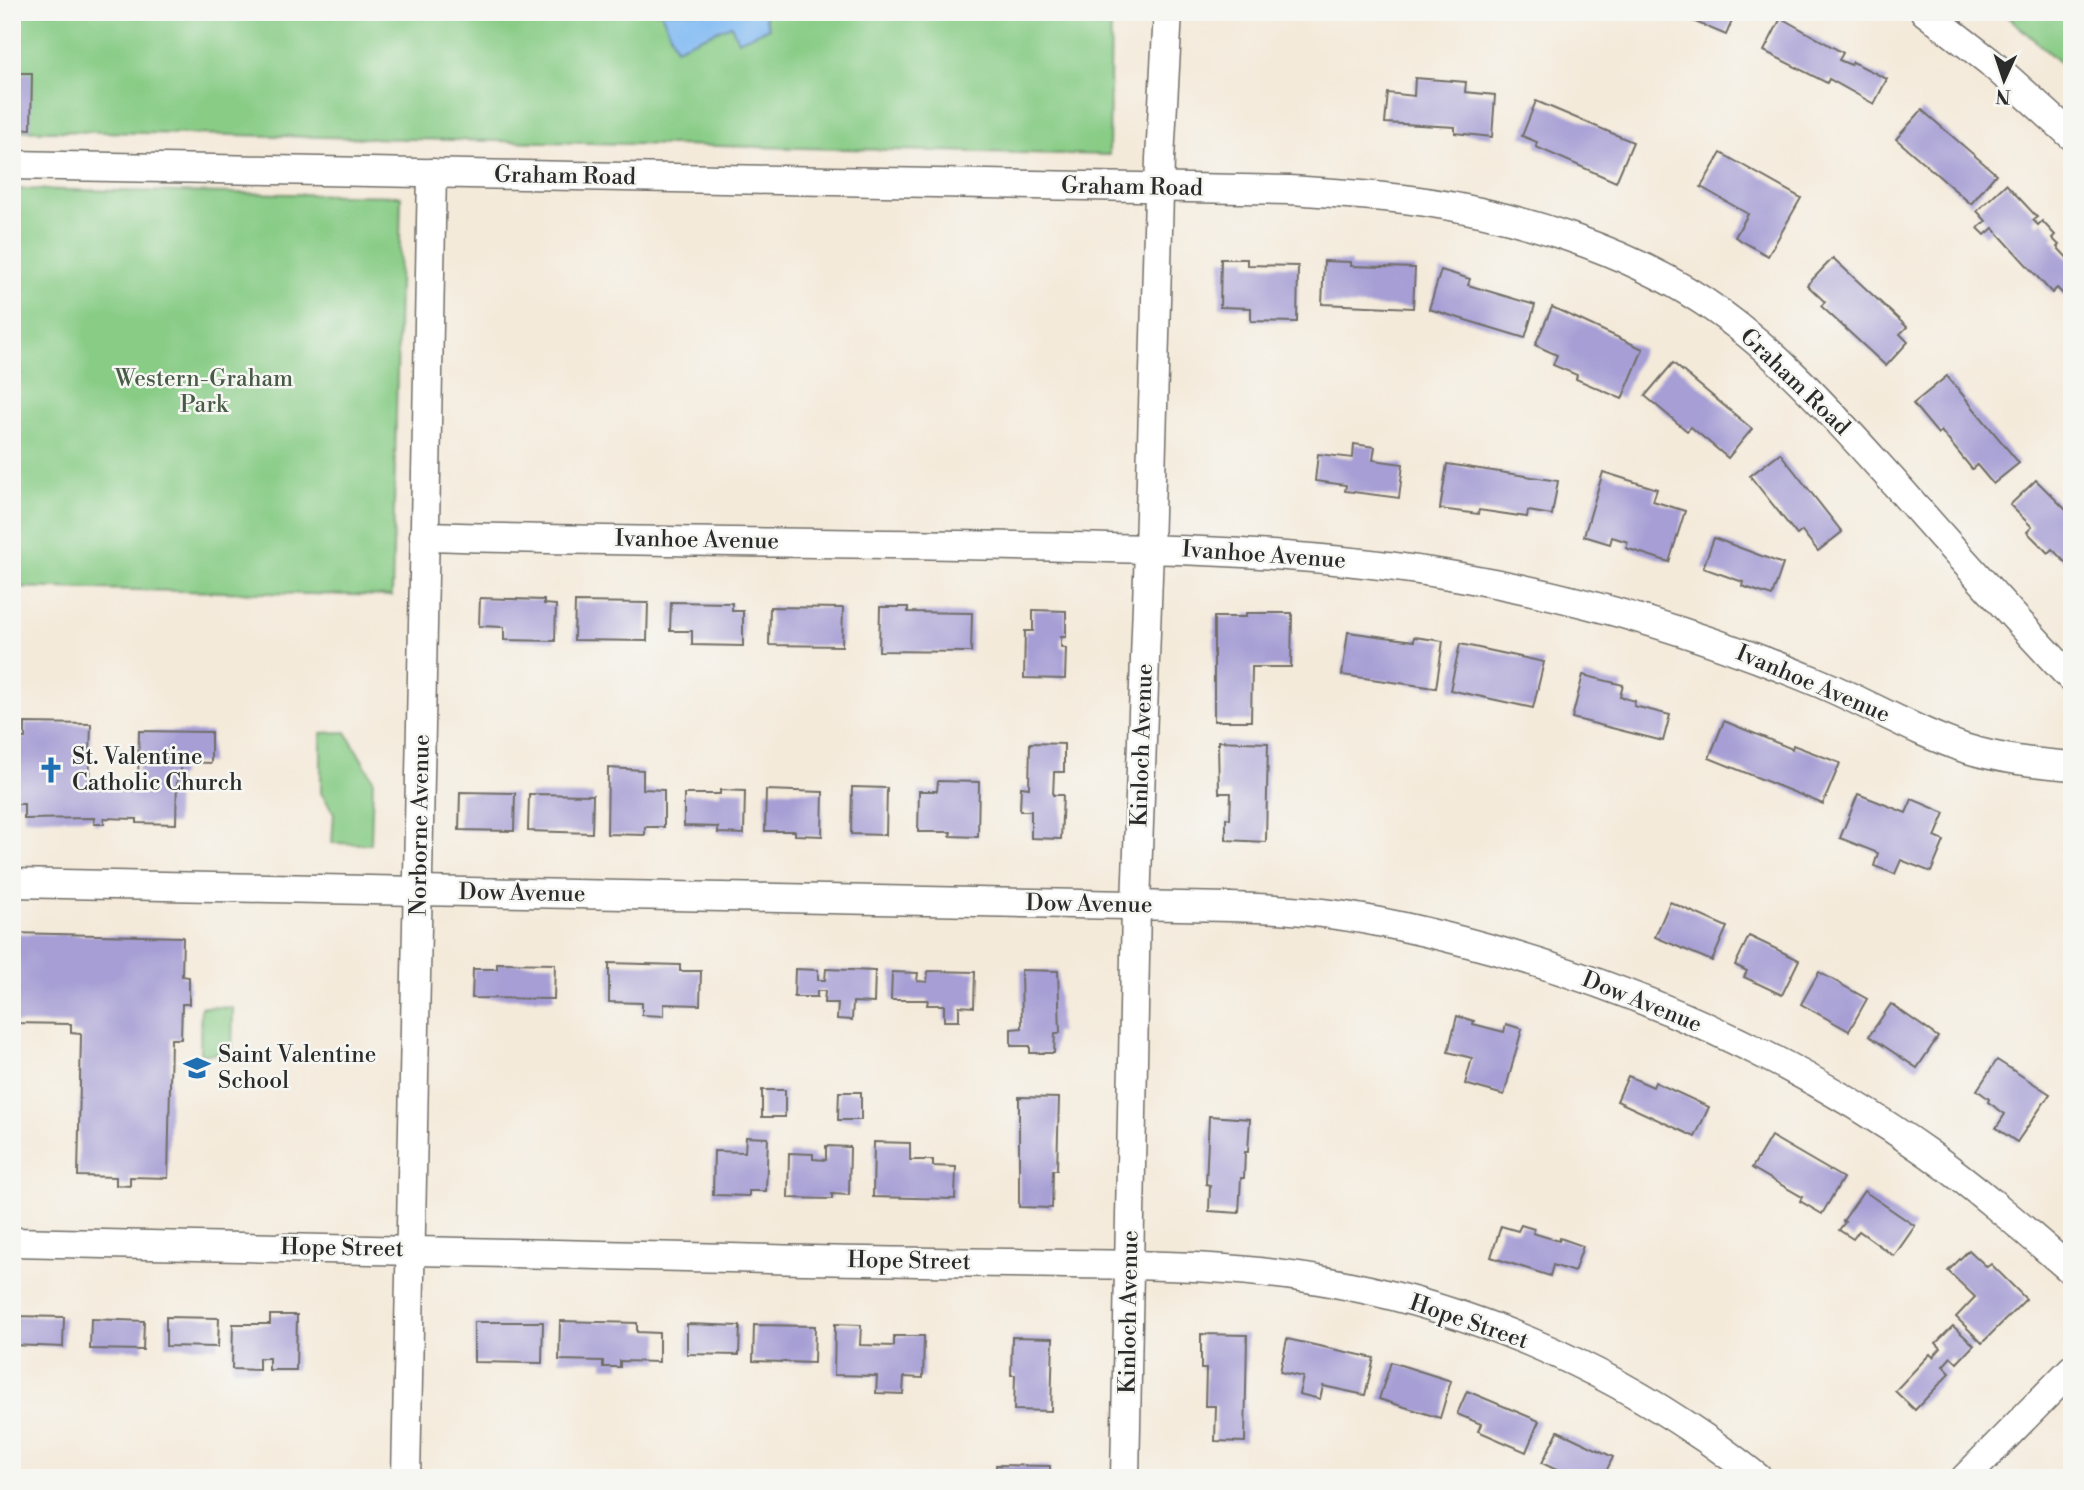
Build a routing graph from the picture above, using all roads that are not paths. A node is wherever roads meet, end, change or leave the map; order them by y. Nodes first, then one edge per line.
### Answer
1 (1168, 12) edge
2 (1925, 12) edge
3 (2072, 136) edge
4 (12, 165) edge
5 (432, 173) junction
6 (1159, 187) junction
7 (424, 537) junction
8 (1149, 548) junction
9 (2072, 679) edge
10 (2072, 766) edge
11 (12, 883) edge
12 (418, 890) junction
13 (1136, 905) junction
14 (12, 1242) edge
15 (412, 1250) junction
16 (1130, 1264) junction
17 (2072, 1271) edge
18 (2072, 1369) edge
19 (406, 1478) edge
20 (1125, 1478) edge
21 (1758, 1478) edge
22 (1965, 1478) edge

1 - 6 street, Kinloch Avenue
2 - 3 street
4 - 5 street, Graham Road
5 - 6 street, Graham Road
5 - 7 street, Norborne Avenue
6 - 8 street, Kinloch Avenue
6 - 9 street, Graham Road
7 - 8 street, Ivanhoe Avenue
7 - 12 street, Norborne Avenue
8 - 10 street, Ivanhoe Avenue
8 - 13 street, Kinloch Avenue
11 - 12 street, Dow Avenue
12 - 13 street, Dow Avenue
12 - 15 street, Norborne Avenue
13 - 16 street, Kinloch Avenue
13 - 17 street, Dow Avenue
14 - 15 street, Hope Street
15 - 16 street, Hope Street
15 - 19 street, Norborne Avenue
16 - 20 street, Kinloch Avenue
16 - 21 street, Hope Street
18 - 22 street

